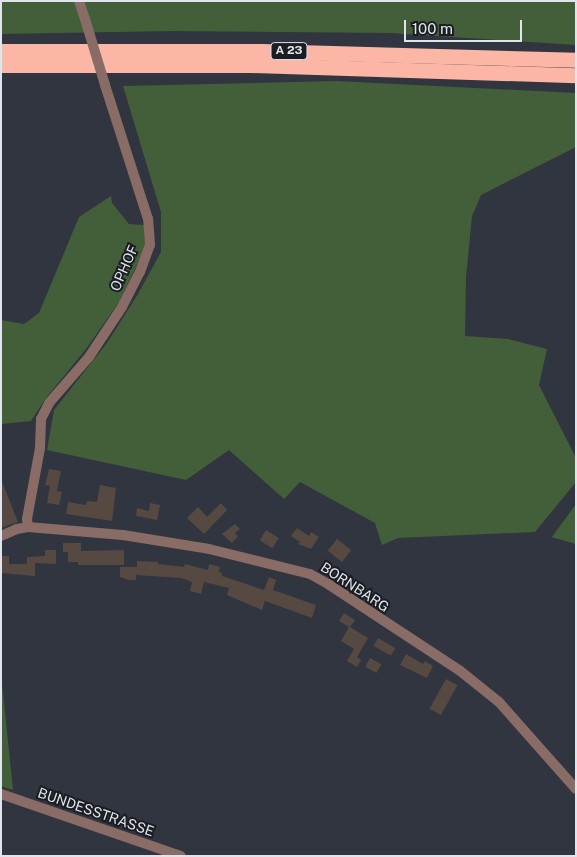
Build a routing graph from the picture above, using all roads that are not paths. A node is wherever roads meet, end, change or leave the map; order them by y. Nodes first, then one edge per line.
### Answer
1 (79, 1) edge
2 (1, 51) edge
3 (576, 60) edge
4 (1, 65) edge
5 (576, 74) edge
6 (28, 528) junction
7 (1, 536) edge
8 (576, 789) edge
9 (1, 794) edge
10 (181, 856) edge

1 - 6 street, OPHOF, bridge
2 - 3 highway, A 23
4 - 5 highway, A 23
6 - 7 street, BORNBARG
6 - 8 street, BORNBARG
9 - 10 street, BUNDESSTRASSE

